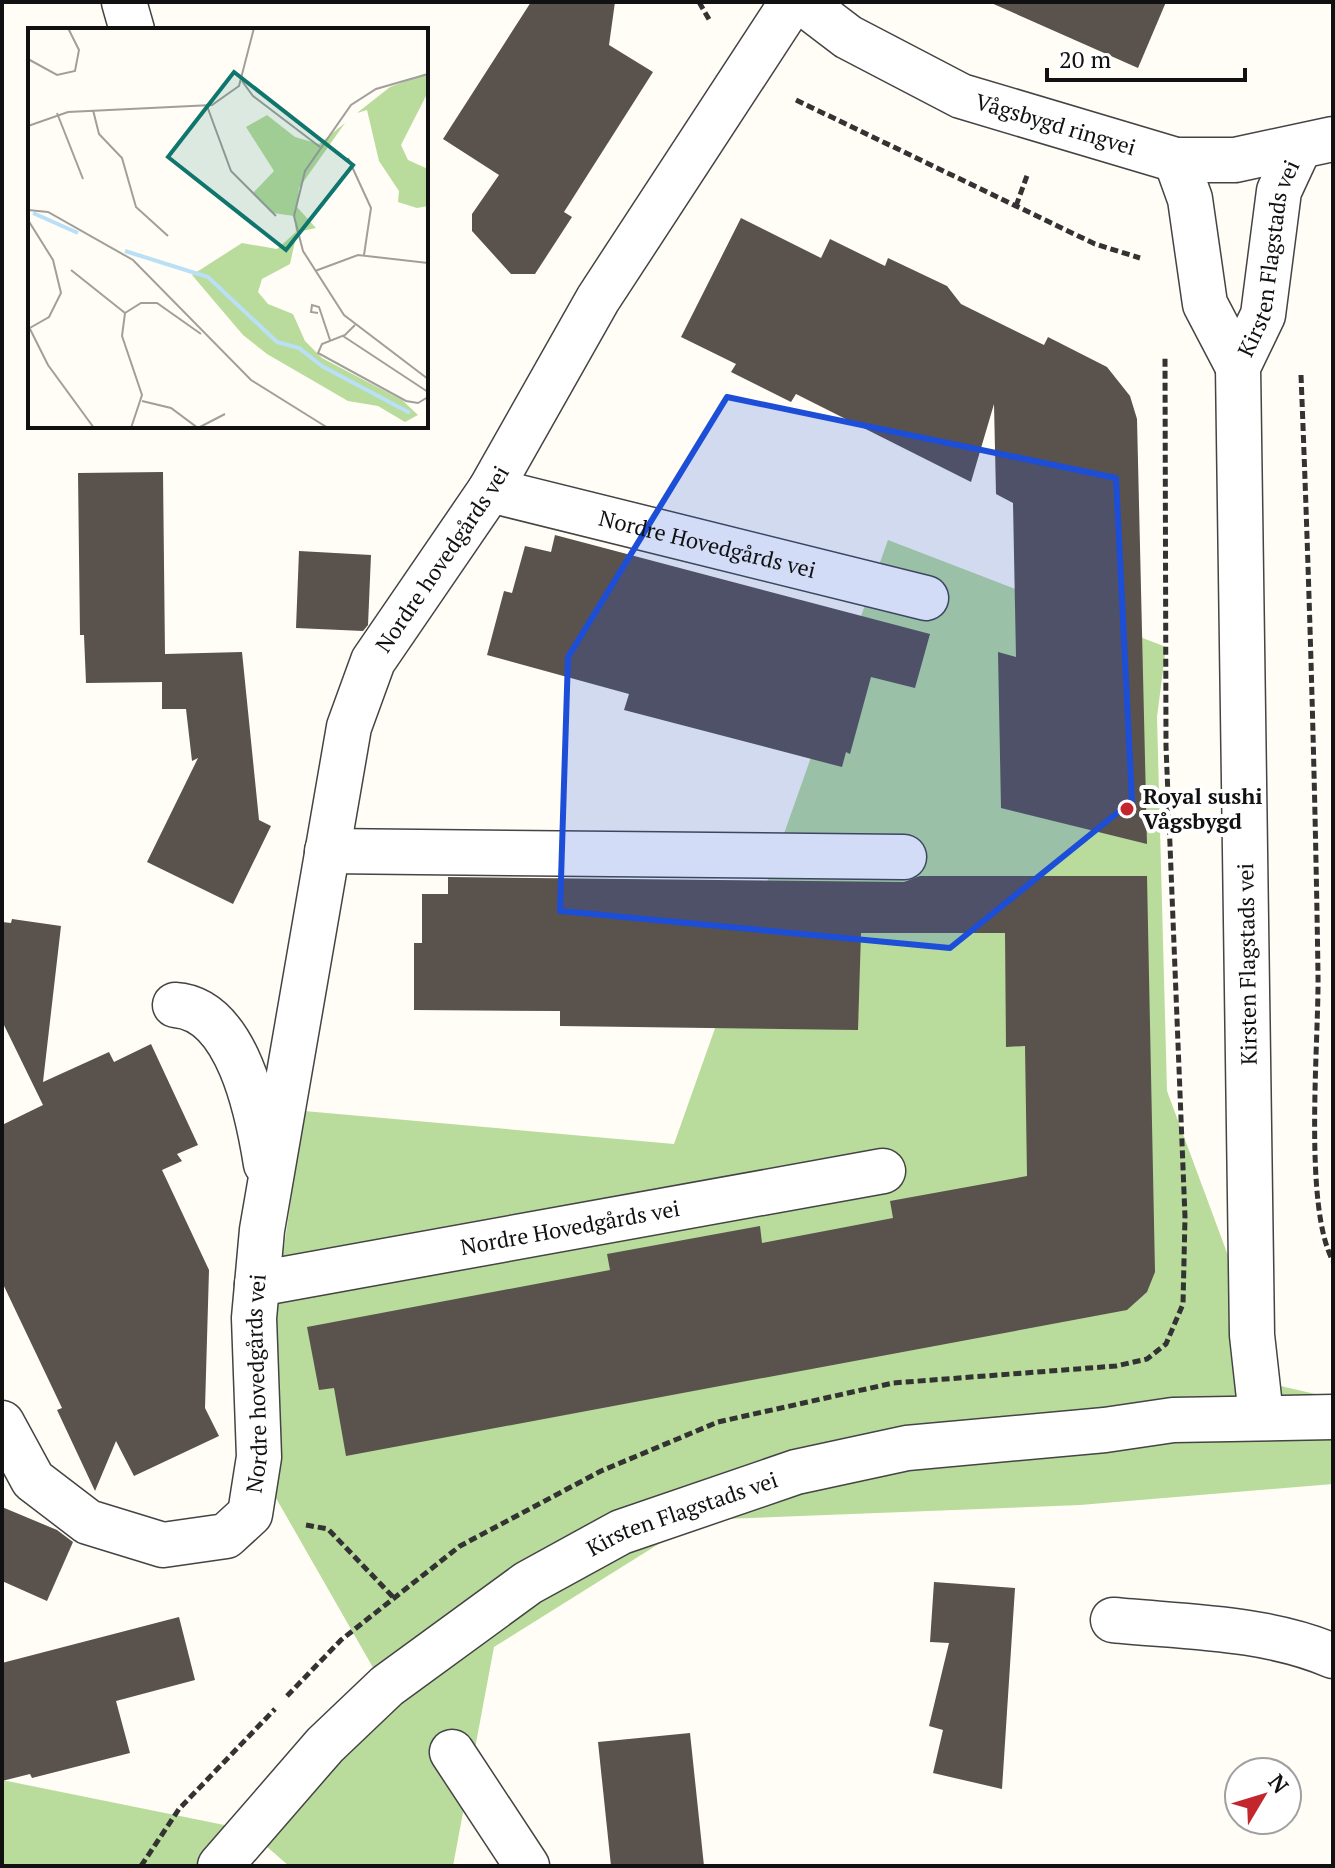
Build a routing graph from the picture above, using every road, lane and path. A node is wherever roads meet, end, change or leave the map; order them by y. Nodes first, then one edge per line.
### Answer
1 (124, 2) edge
2 (699, 2) edge
3 (792, 2) edge
4 (802, 2) edge
5 (131, 28) edge
6 (742, 74) junction
7 (1316, 143) edge
8 (1176, 160) junction
9 (1144, 259) dead end
10 (1164, 347) dead end
11 (1238, 367) junction
12 (1301, 377) dead end
13 (490, 490) junction
14 (926, 598) dead end
15 (327, 851) junction
16 (904, 857) dead end
17 (175, 1005) dead end
18 (883, 1171) dead end
19 (270, 1186) junction
20 (1333, 1261) edge
21 (257, 1284) junction
22 (1183, 1304) dead end
23 (1261, 1416) junction
24 (1333, 1417) edge
25 (2, 1423) edge
26 (250, 1514) junction
27 (394, 1598) dead end
28 (1113, 1620) dead end
29 (1333, 1656) edge
30 (452, 1752) dead end
31 (220, 1866) edge
32 (527, 1866) edge

1 - 5 street
2 - 6 path
3 - 6 street, Nordre hovedgårds vei
4 - 8 street, Vågsbygd ringvei
6 - 9 path
6 - 13 street, Nordre hovedgårds vei
7 - 8 street, Vågsbygd ringvei
7 - 11 street, Kirsten Flagstads vei
8 - 11 street, Kirsten Flagstads vei
10 - 22 path
11 - 23 street, Kirsten Flagstads vei
12 - 20 path
13 - 14 street, Nordre Hovedgårds vei
13 - 15 street, Nordre hovedgårds vei
15 - 16 street
15 - 19 street, Nordre hovedgårds vei
17 - 19 street, Nordre hovedgårds vei
18 - 21 street, Nordre Hovedgårds vei
19 - 21 street, Nordre hovedgårds vei
21 - 26 street, Nordre hovedgårds vei
23 - 24 street, Kirsten Flagstads vei
23 - 31 street, Kirsten Flagstads vei
25 - 26 street, Nordre hovedgårds vei
26 - 27 path
28 - 29 street
30 - 32 street

